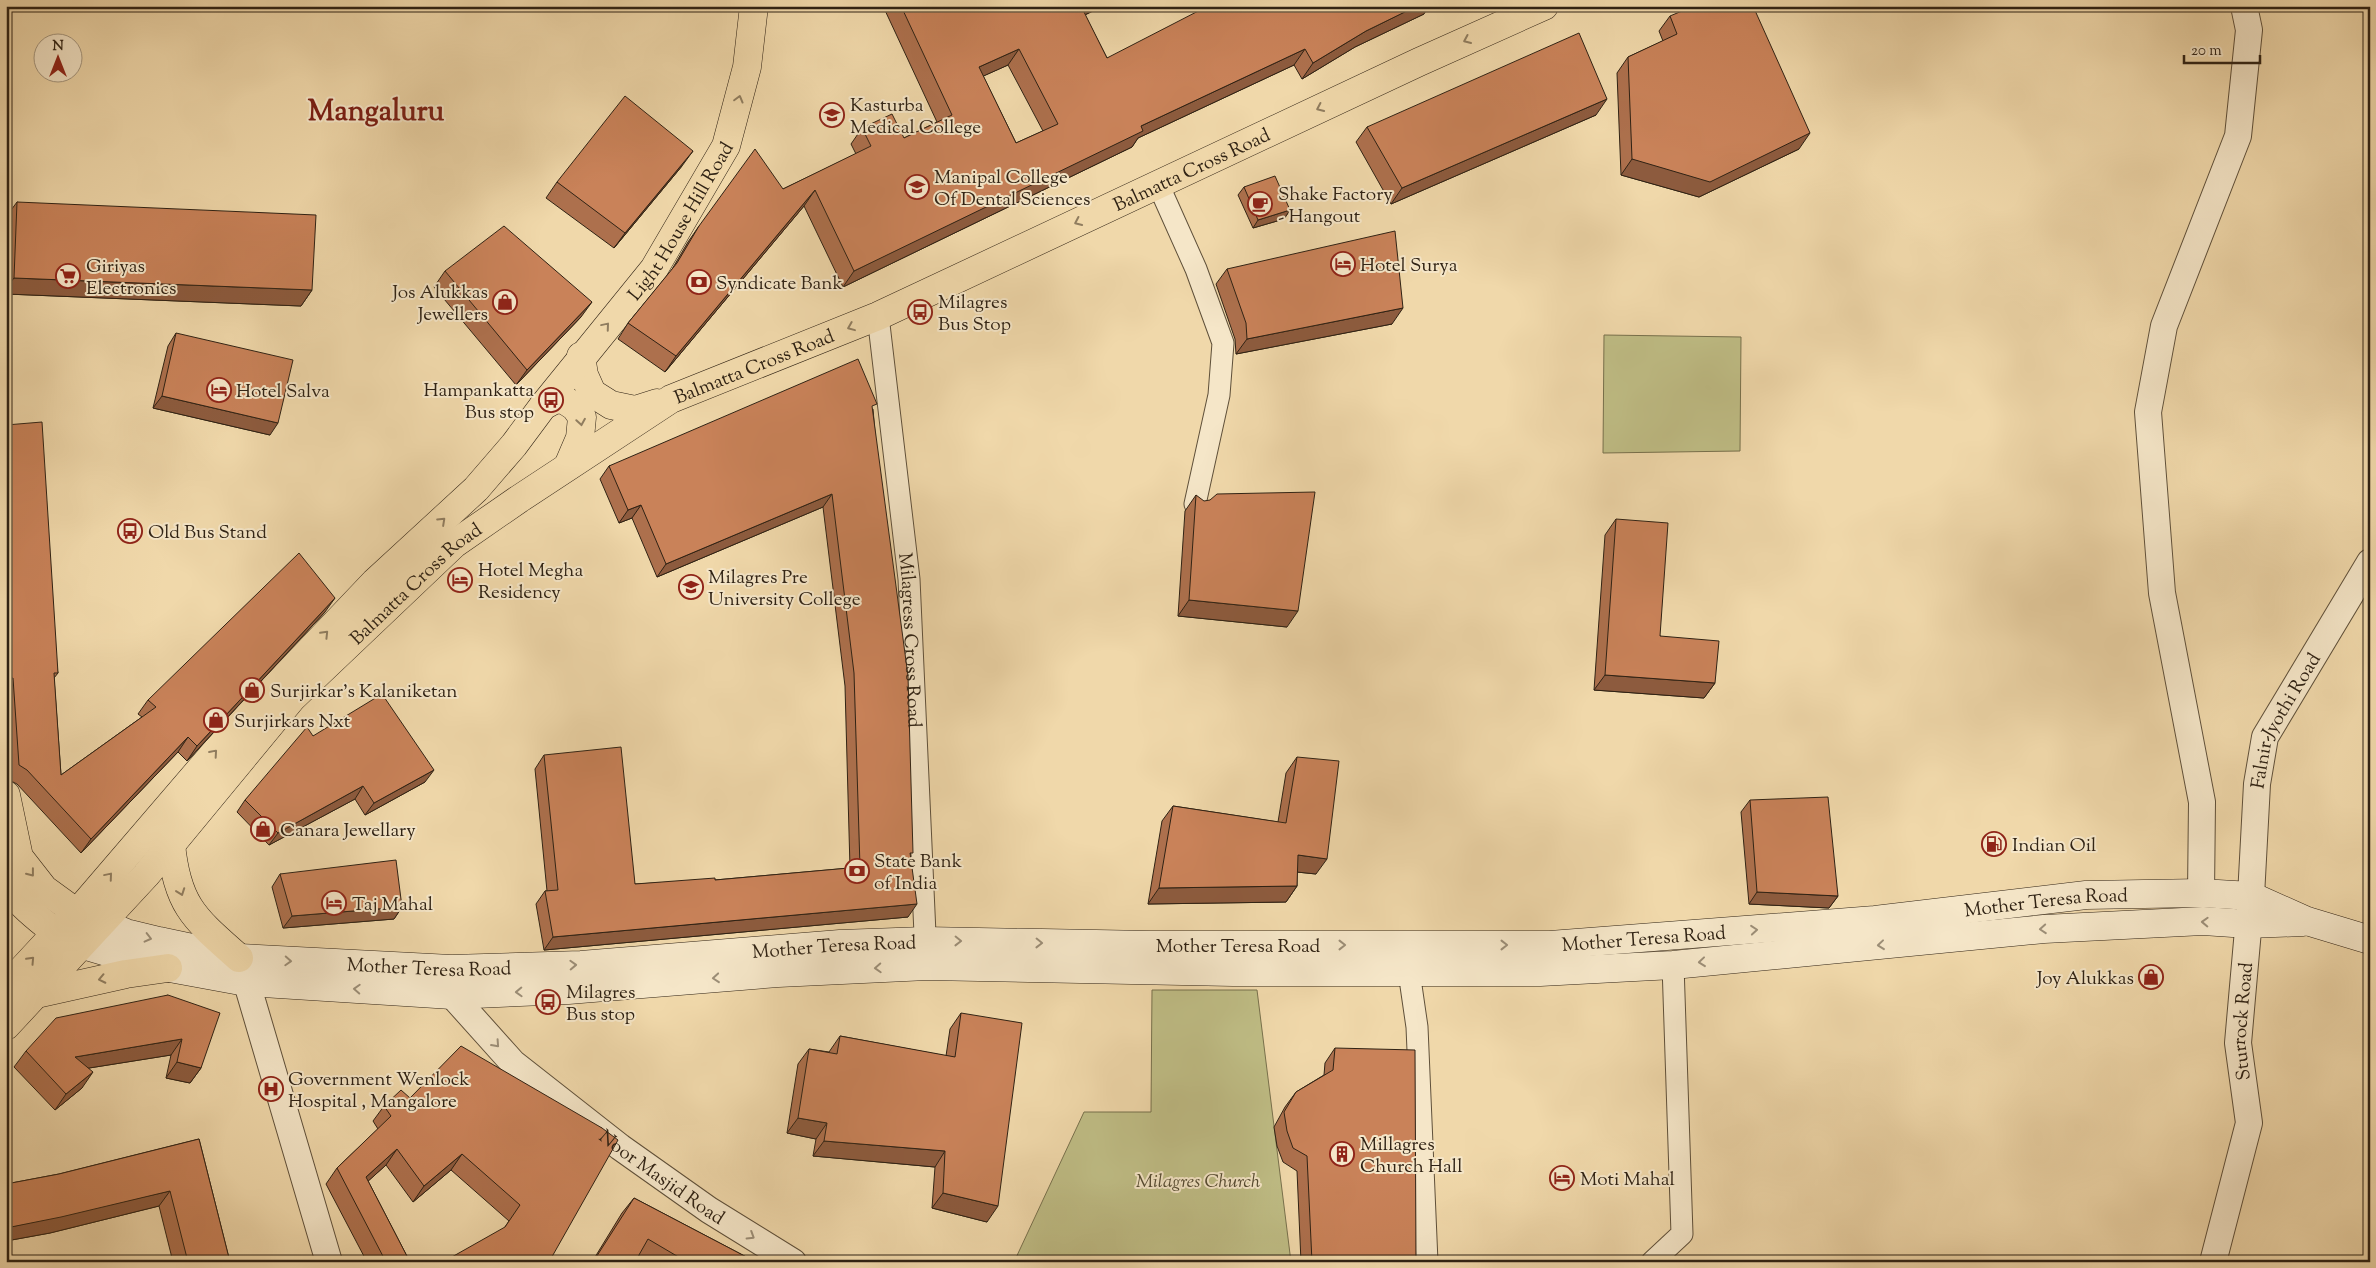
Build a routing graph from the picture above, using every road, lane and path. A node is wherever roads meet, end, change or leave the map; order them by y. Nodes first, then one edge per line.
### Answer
1 (754, 6) edge
2 (1544, 6) edge
3 (2244, 6) edge
4 (1502, 15) edge
5 (1158, 184) junction
6 (878, 316) junction
7 (581, 356) junction
8 (671, 399) junction
9 (543, 406) junction
10 (568, 466) junction
11 (1195, 504) edge
12 (2370, 562) edge
13 (6, 795) edge
14 (171, 844) junction
15 (6, 883) edge
16 (2201, 893) junction
17 (2086, 895) junction
18 (2251, 896) junction
19 (90, 918) junction
20 (2306, 921) junction
21 (2248, 924) junction
22 (2089, 926) junction
23 (68, 938) junction
24 (2370, 940) edge
25 (926, 954) junction
26 (1672, 965) junction
27 (168, 968) junction
28 (243, 970) junction
29 (1409, 972) junction
30 (451, 982) junction
31 (6, 986) edge
32 (36, 994) junction
33 (6, 1026) edge
34 (329, 1262) edge
35 (793, 1262) edge
36 (1427, 1262) edge
37 (1652, 1262) edge
38 (2213, 1262) edge

7 -> 1 main road, Light House Hill Road
2 - 4 main road, Balmatta Cross Road
3 - 16 street
4 -> 5 main road, Balmatta Cross Road
5 -> 6 main road, Balmatta Cross Road
5 - 11 street
6 -> 8 main road, Balmatta Cross Road
6 - 25 street, Milagress Cross Road
7 - 8 main road
7 - 9 main road, Light House Hill Road
8 - 10 main road, Balmatta Cross Road
9 -> 10 main road
19 -> 9 main road, Light House Hill Road
10 - 14 main road, Balmatta Cross Road
12 - 18 street, Falnir-Jyothi Road
13 -> 19 main road
14 - 19 main road, Balmatta Cross Road
14 -> 28 main road
15 - 23 main road
16 - 17 main road, Mother Teresa Road
16 - 18 main road, Mother Teresa Road
17 - 22 main road
25 -> 17 main road, Mother Teresa Road
18 - 20 main road, Mother Teresa Road
18 - 21 street, Sturrock Road
19 - 23 main road
19 -> 28 main road, Mother Teresa Road
20 - 21 main road
20 - 24 main road, Mother Teresa Road
21 -> 22 main road
21 - 38 street, Sturrock Road
22 -> 26 main road
23 - 27 main road
31 -> 23 main road
23 - 32 main road
25 - 29 main road
25 - 30 main road, Mother Teresa Road
26 - 29 main road
26 - 37 street
27 - 28 main road
27 -> 32 main road
28 - 30 main road, Mother Teresa Road
28 - 34 street
29 - 36 street
30 -> 35 street, Noor Masjid Road
32 - 33 main road

